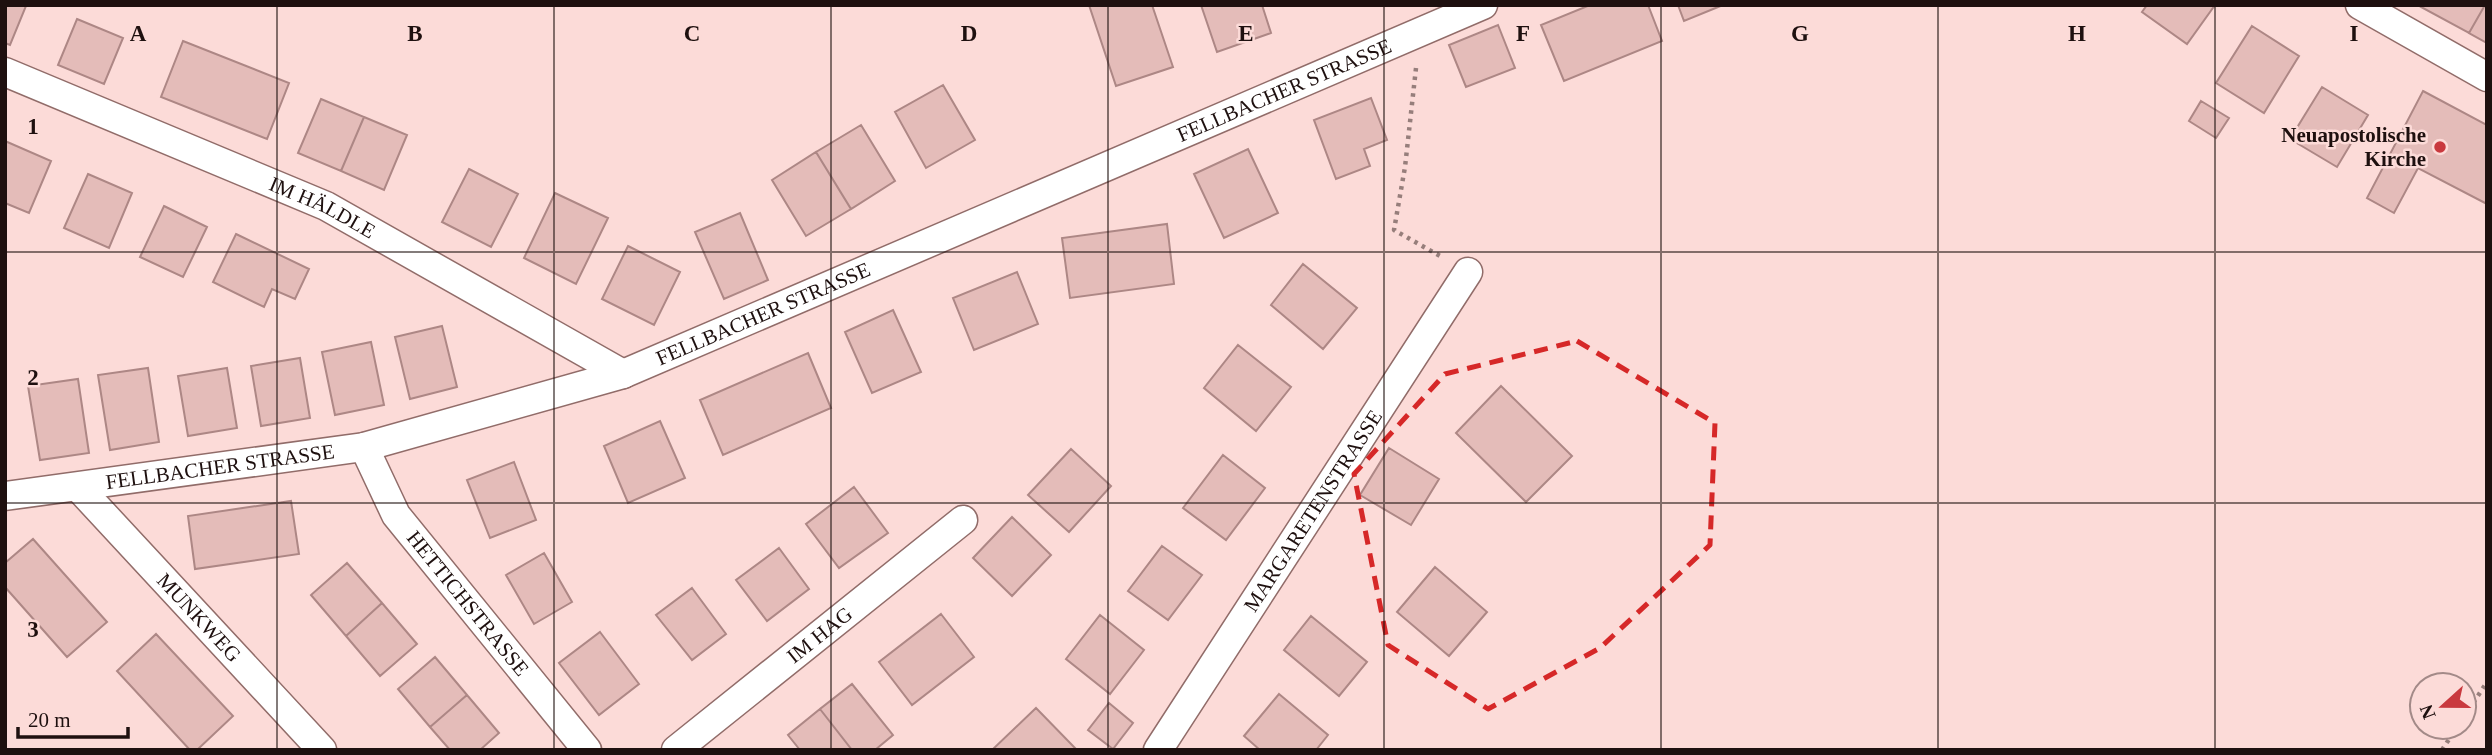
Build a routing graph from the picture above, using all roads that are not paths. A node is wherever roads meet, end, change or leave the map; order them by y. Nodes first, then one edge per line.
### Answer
1 (1483, 5) edge
2 (2360, 5) edge
3 (5, 72) edge
4 (2487, 76) edge
5 (1468, 272) road end
6 (623, 374) junction
7 (365, 447) junction
8 (78, 487) junction
9 (5, 496) edge
10 (963, 520) dead end
11 (576, 746) edge
12 (321, 750) edge
13 (676, 750) edge
14 (1158, 750) edge

1 - 6 street, FELLBACHER STRASSE
2 - 4 street
3 - 6 street, IM HÄLDLE
5 - 14 street, MARGARETENSTRASSE
6 - 7 street, FELLBACHER STRASSE
7 - 8 street, FELLBACHER STRASSE
7 - 11 street, HETTICHSTRASSE
8 - 9 street, FELLBACHER STRASSE
8 - 12 street, MUNKWEG
10 - 13 street, IM HAG

